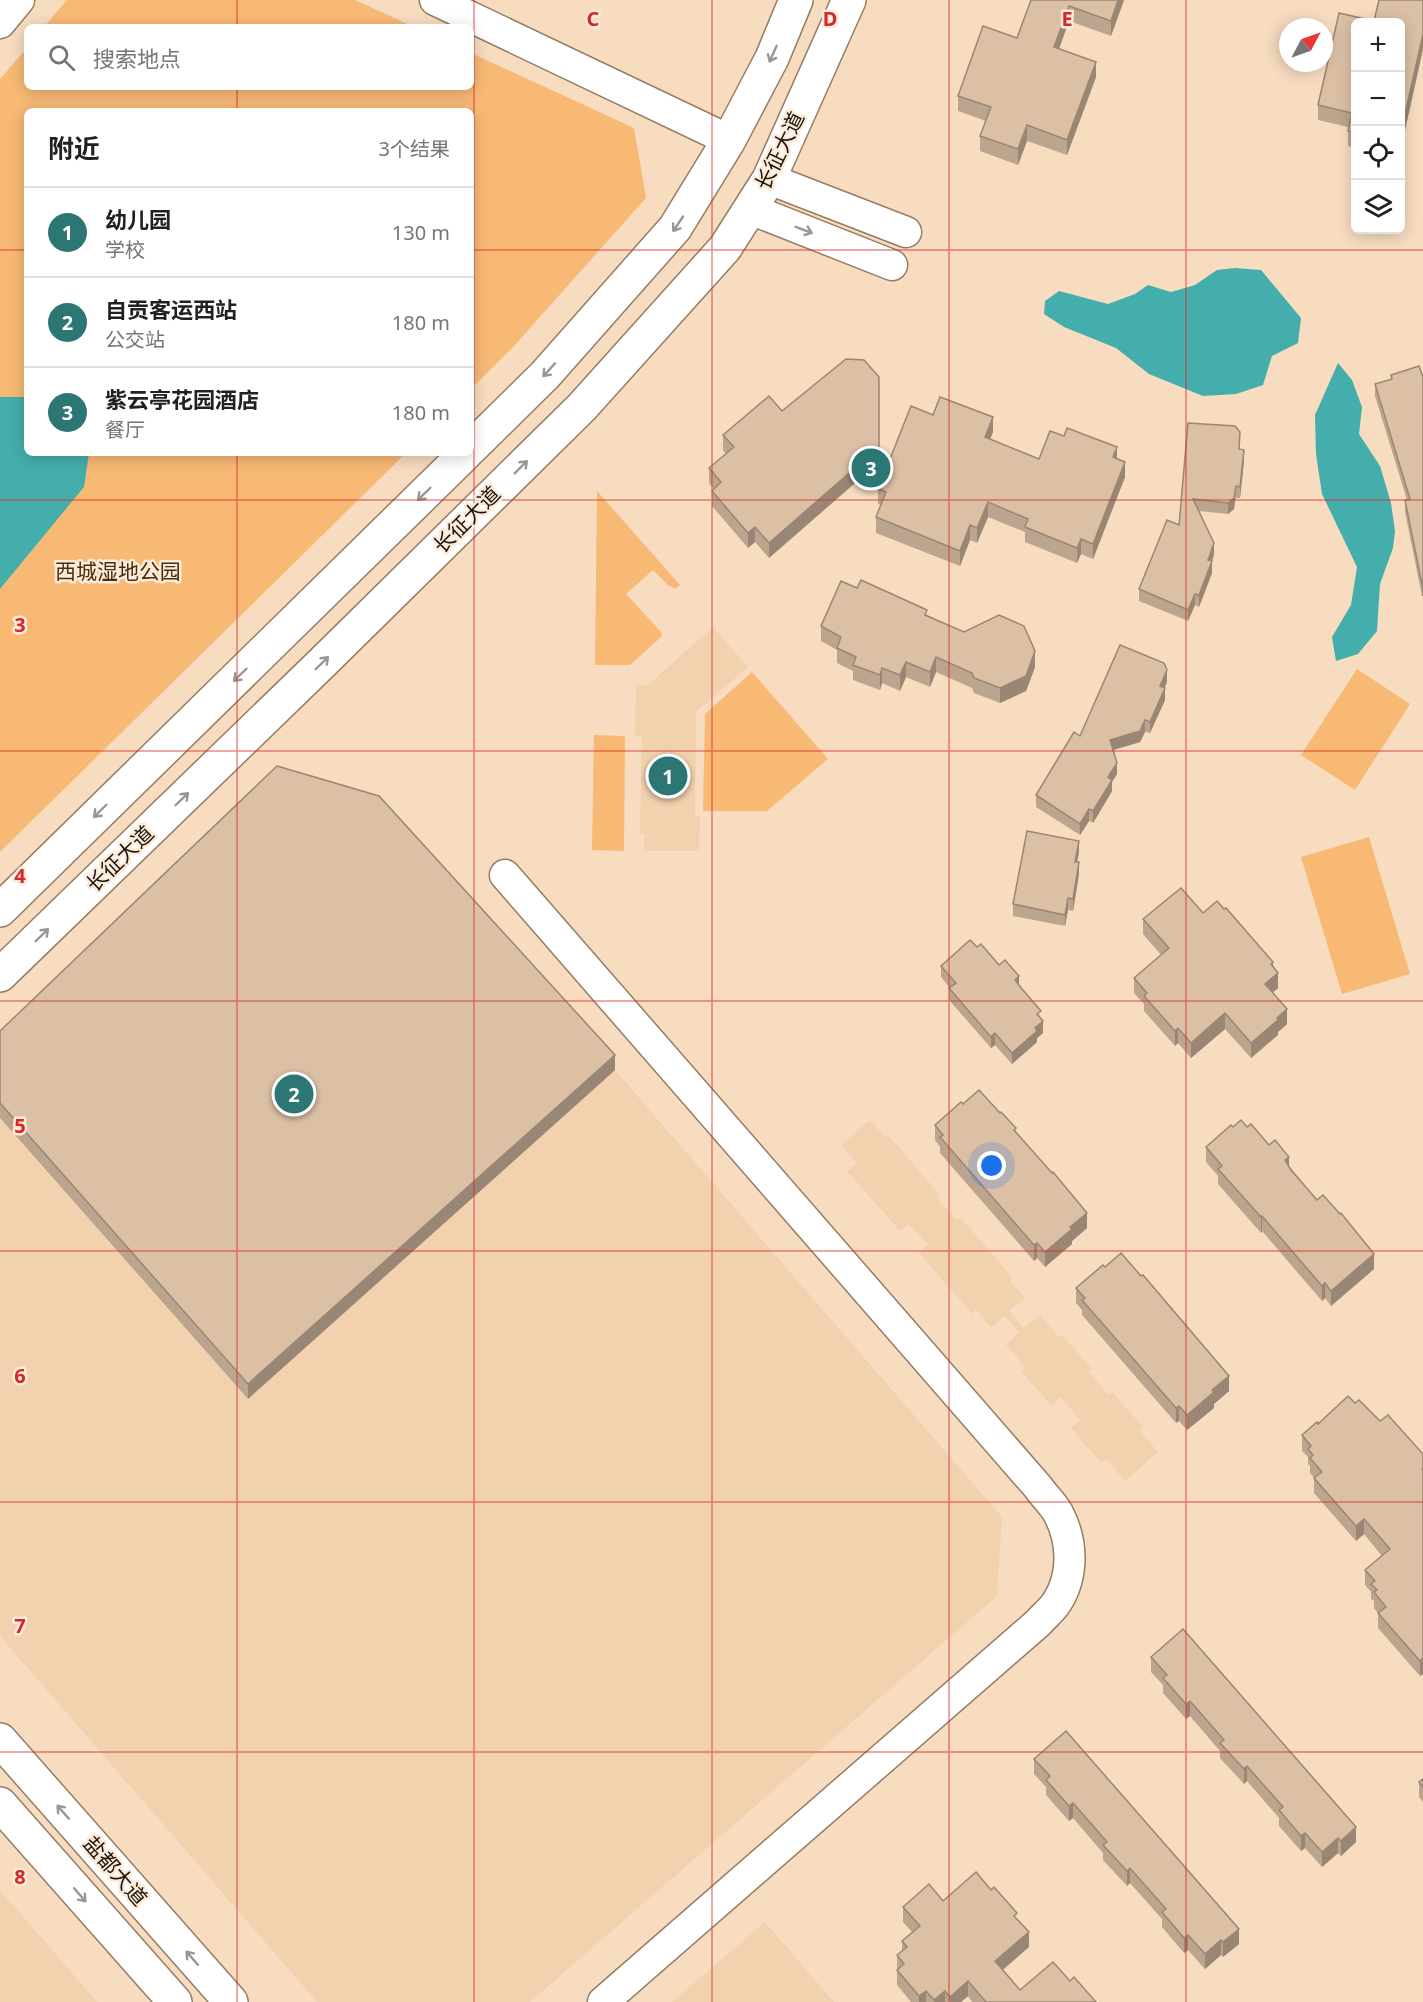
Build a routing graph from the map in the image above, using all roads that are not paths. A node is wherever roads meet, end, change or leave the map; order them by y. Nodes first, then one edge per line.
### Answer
1 (19, 0) edge
2 (435, 0) edge
3 (796, 0) edge
4 (849, 0) edge
5 (0, 23) edge
6 (729, 140) junction
7 (769, 178) junction
8 (750, 209) junction
9 (906, 232) dead end
10 (891, 265) dead end
11 (474, 445) edge
12 (463, 456) edge
13 (505, 875) dead end
14 (0, 910) edge
15 (0, 975) edge
16 (0, 1740) edge
17 (0, 1804) edge
18 (175, 2002) edge
19 (231, 2002) edge
20 (603, 2002) edge

1 - 5 street
2 - 6 street
3 -> 6 main road
4 - 7 main road, 长征大道
6 -> 11 main road
7 - 8 main road, 长征大道
7 - 9 street
8 -> 10 street
15 -> 8 main road, 长征大道
12 -> 14 main road
13 - 20 street
19 -> 16 main road, 盐都大道
17 -> 18 main road, 盐都大道

